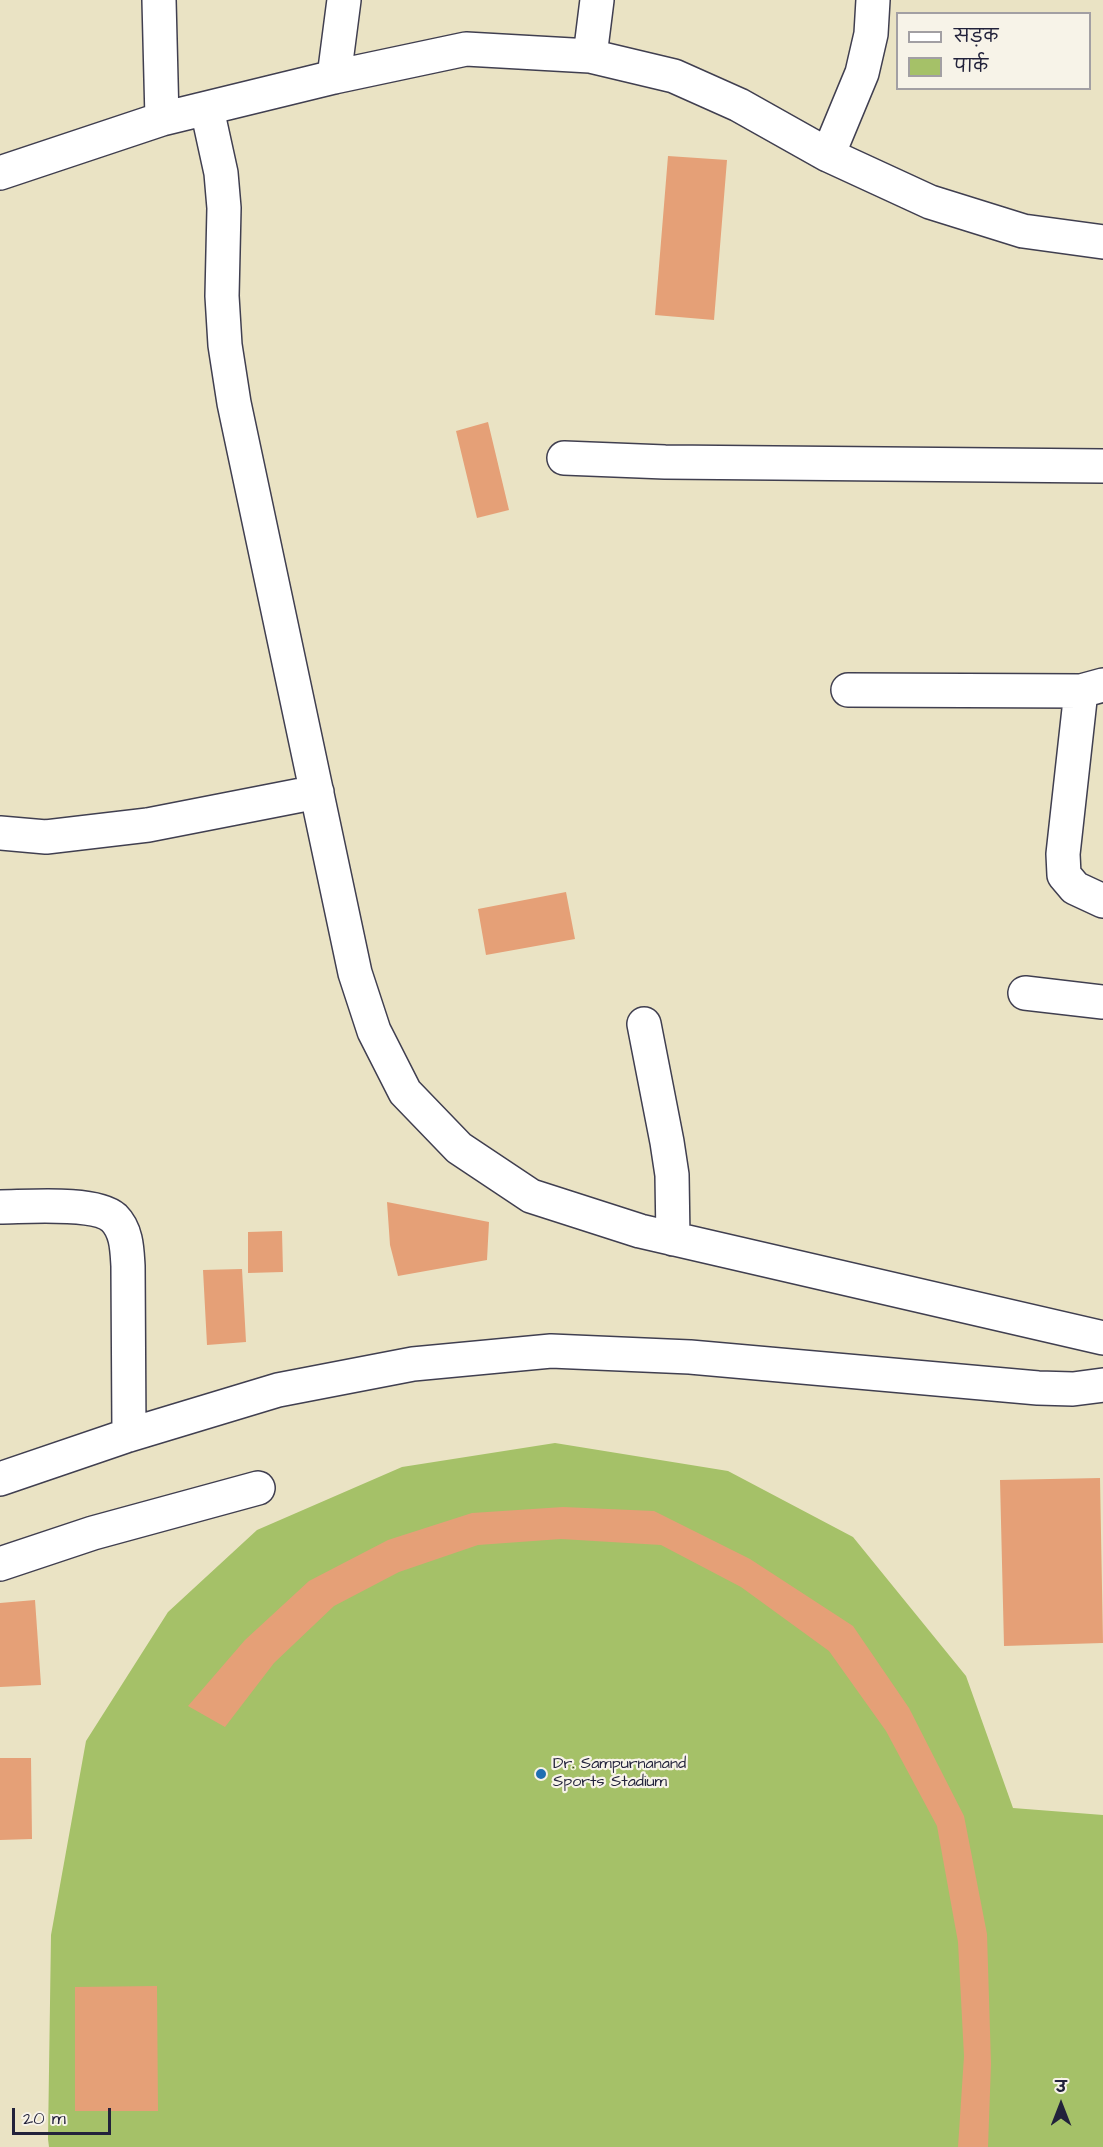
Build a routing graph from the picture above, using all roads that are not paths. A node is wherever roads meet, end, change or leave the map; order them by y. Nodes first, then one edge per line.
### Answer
1 (159, 0) edge
2 (344, 0) edge
3 (597, 0) edge
4 (873, 0) edge
5 (590, 56) junction
6 (334, 77) junction
7 (207, 109) junction
8 (162, 119) junction
9 (828, 155) junction
10 (0, 173) edge
11 (1103, 242) edge
12 (564, 458) dead end
13 (1103, 466) edge
14 (1092, 688) edge
15 (848, 690) dead end
16 (317, 792) junction
17 (0, 833) edge
18 (1103, 901) edge
19 (1025, 993) dead end
20 (1103, 1002) edge
21 (644, 1024) dead end
22 (0, 1207) edge
23 (673, 1239) junction
24 (1103, 1338) edge
25 (1103, 1385) edge
26 (129, 1435) junction
27 (0, 1479) edge
28 (258, 1488) dead end
29 (0, 1564) edge

1 - 8 street
2 - 6 street
3 - 5 street
4 - 9 street
5 - 6 street
5 - 9 street
6 - 7 street
7 - 8 street
7 - 16 street
8 - 10 street
9 - 11 street
12 - 13 street
14 - 15 street
14 - 18 street
16 - 17 street
16 - 23 street
19 - 20 street
21 - 23 street
22 - 26 street
23 - 24 street
25 - 26 street
26 - 27 street
28 - 29 street

